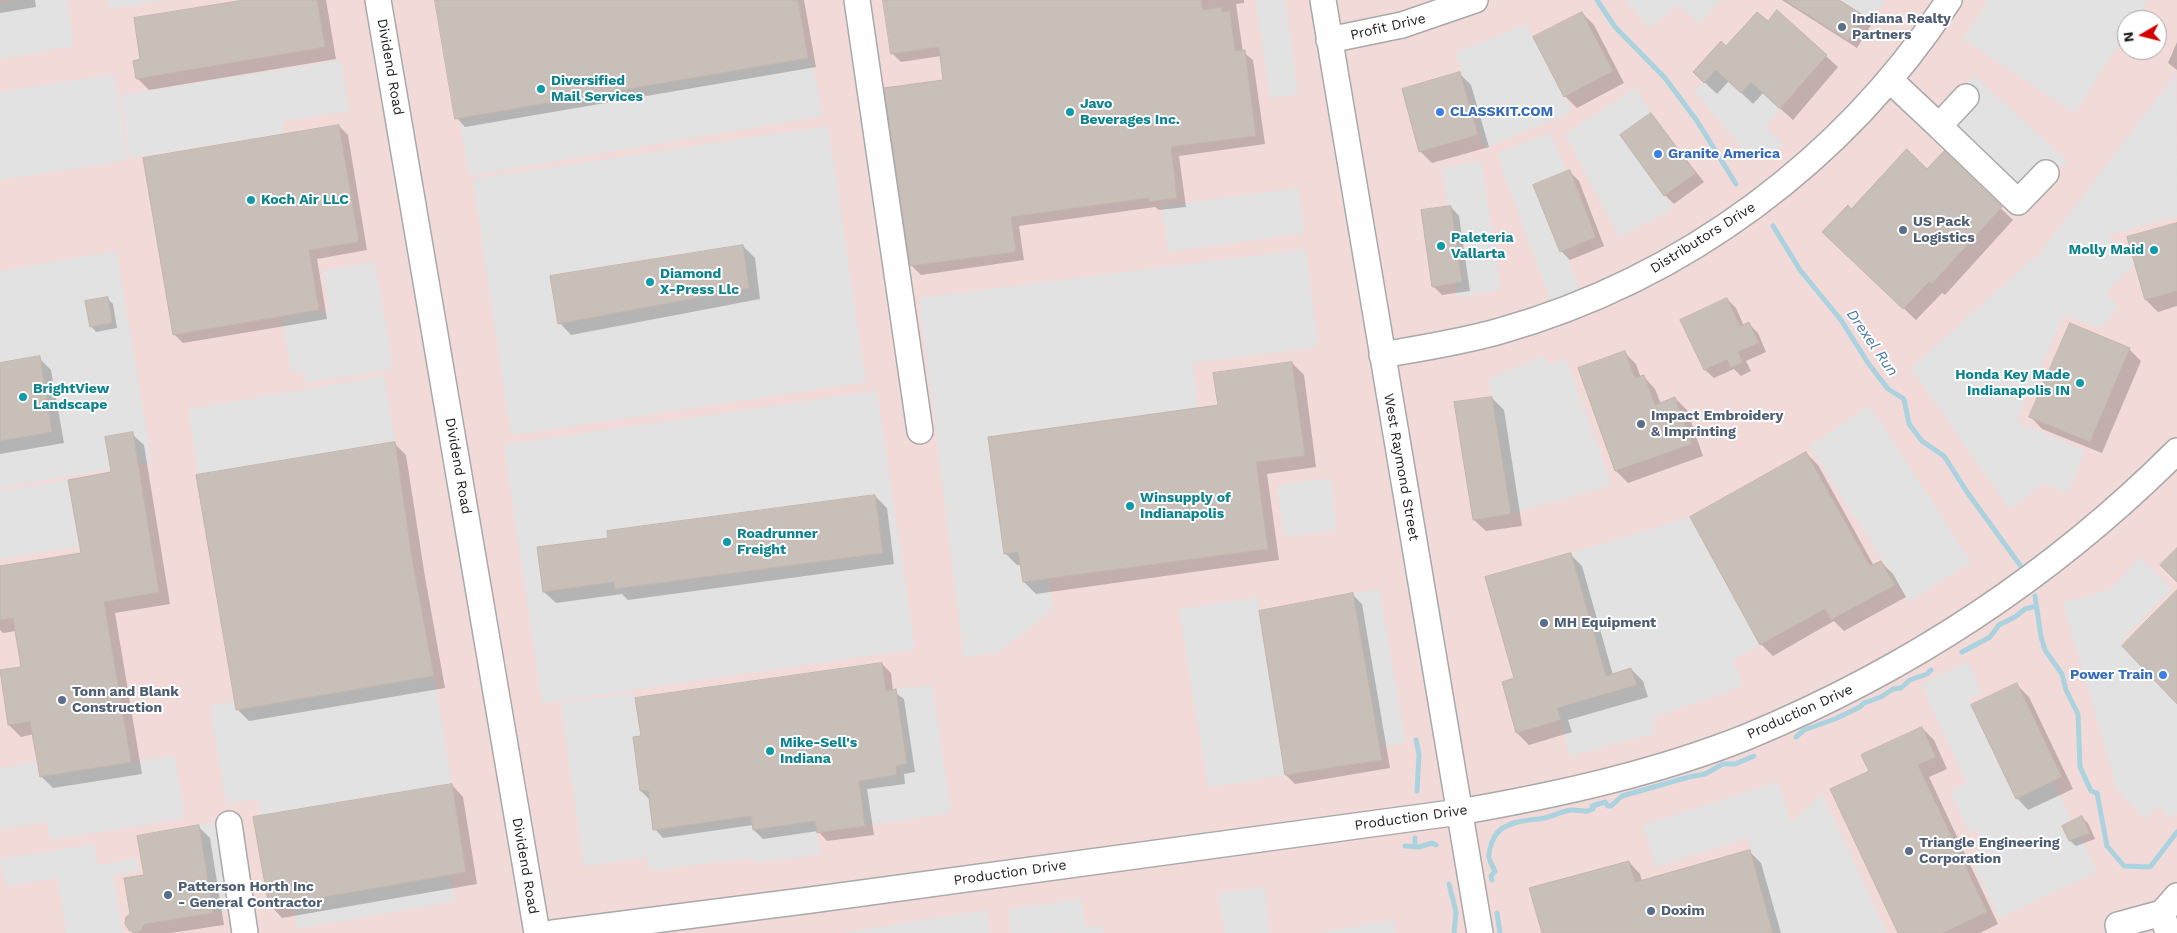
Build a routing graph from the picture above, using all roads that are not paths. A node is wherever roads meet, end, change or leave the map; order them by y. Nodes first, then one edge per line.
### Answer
1 (378, 0) edge
2 (857, 0) edge
3 (1322, 0) edge
4 (1475, 0) edge
5 (1949, 0) edge
6 (1329, 40) junction
7 (1890, 80) junction
8 (1966, 97) dead end
9 (1939, 126) junction
10 (2046, 173) dead end
11 (1382, 354) junction
12 (920, 431) dead end
13 (2177, 451) edge
14 (1459, 812) junction
15 (228, 824) dead end
16 (2169, 914) edge
17 (245, 933) edge
18 (537, 933) edge
19 (553, 933) edge
20 (1480, 933) edge
21 (2120, 933) edge

1 - 18 street, Dividend Road
2 - 12 street
3 - 6 street, West Raymond Street
4 - 6 street, Profit Drive
5 - 7 street, Distributors Drive
6 - 11 street, West Raymond Street
7 - 9 street
7 - 11 street, Distributors Drive
8 - 9 street
9 - 10 street
11 - 14 street, West Raymond Street
13 - 14 street, Production Drive
14 - 19 street, Production Drive
14 - 20 street, West Raymond Street
15 - 17 street
16 - 21 street

